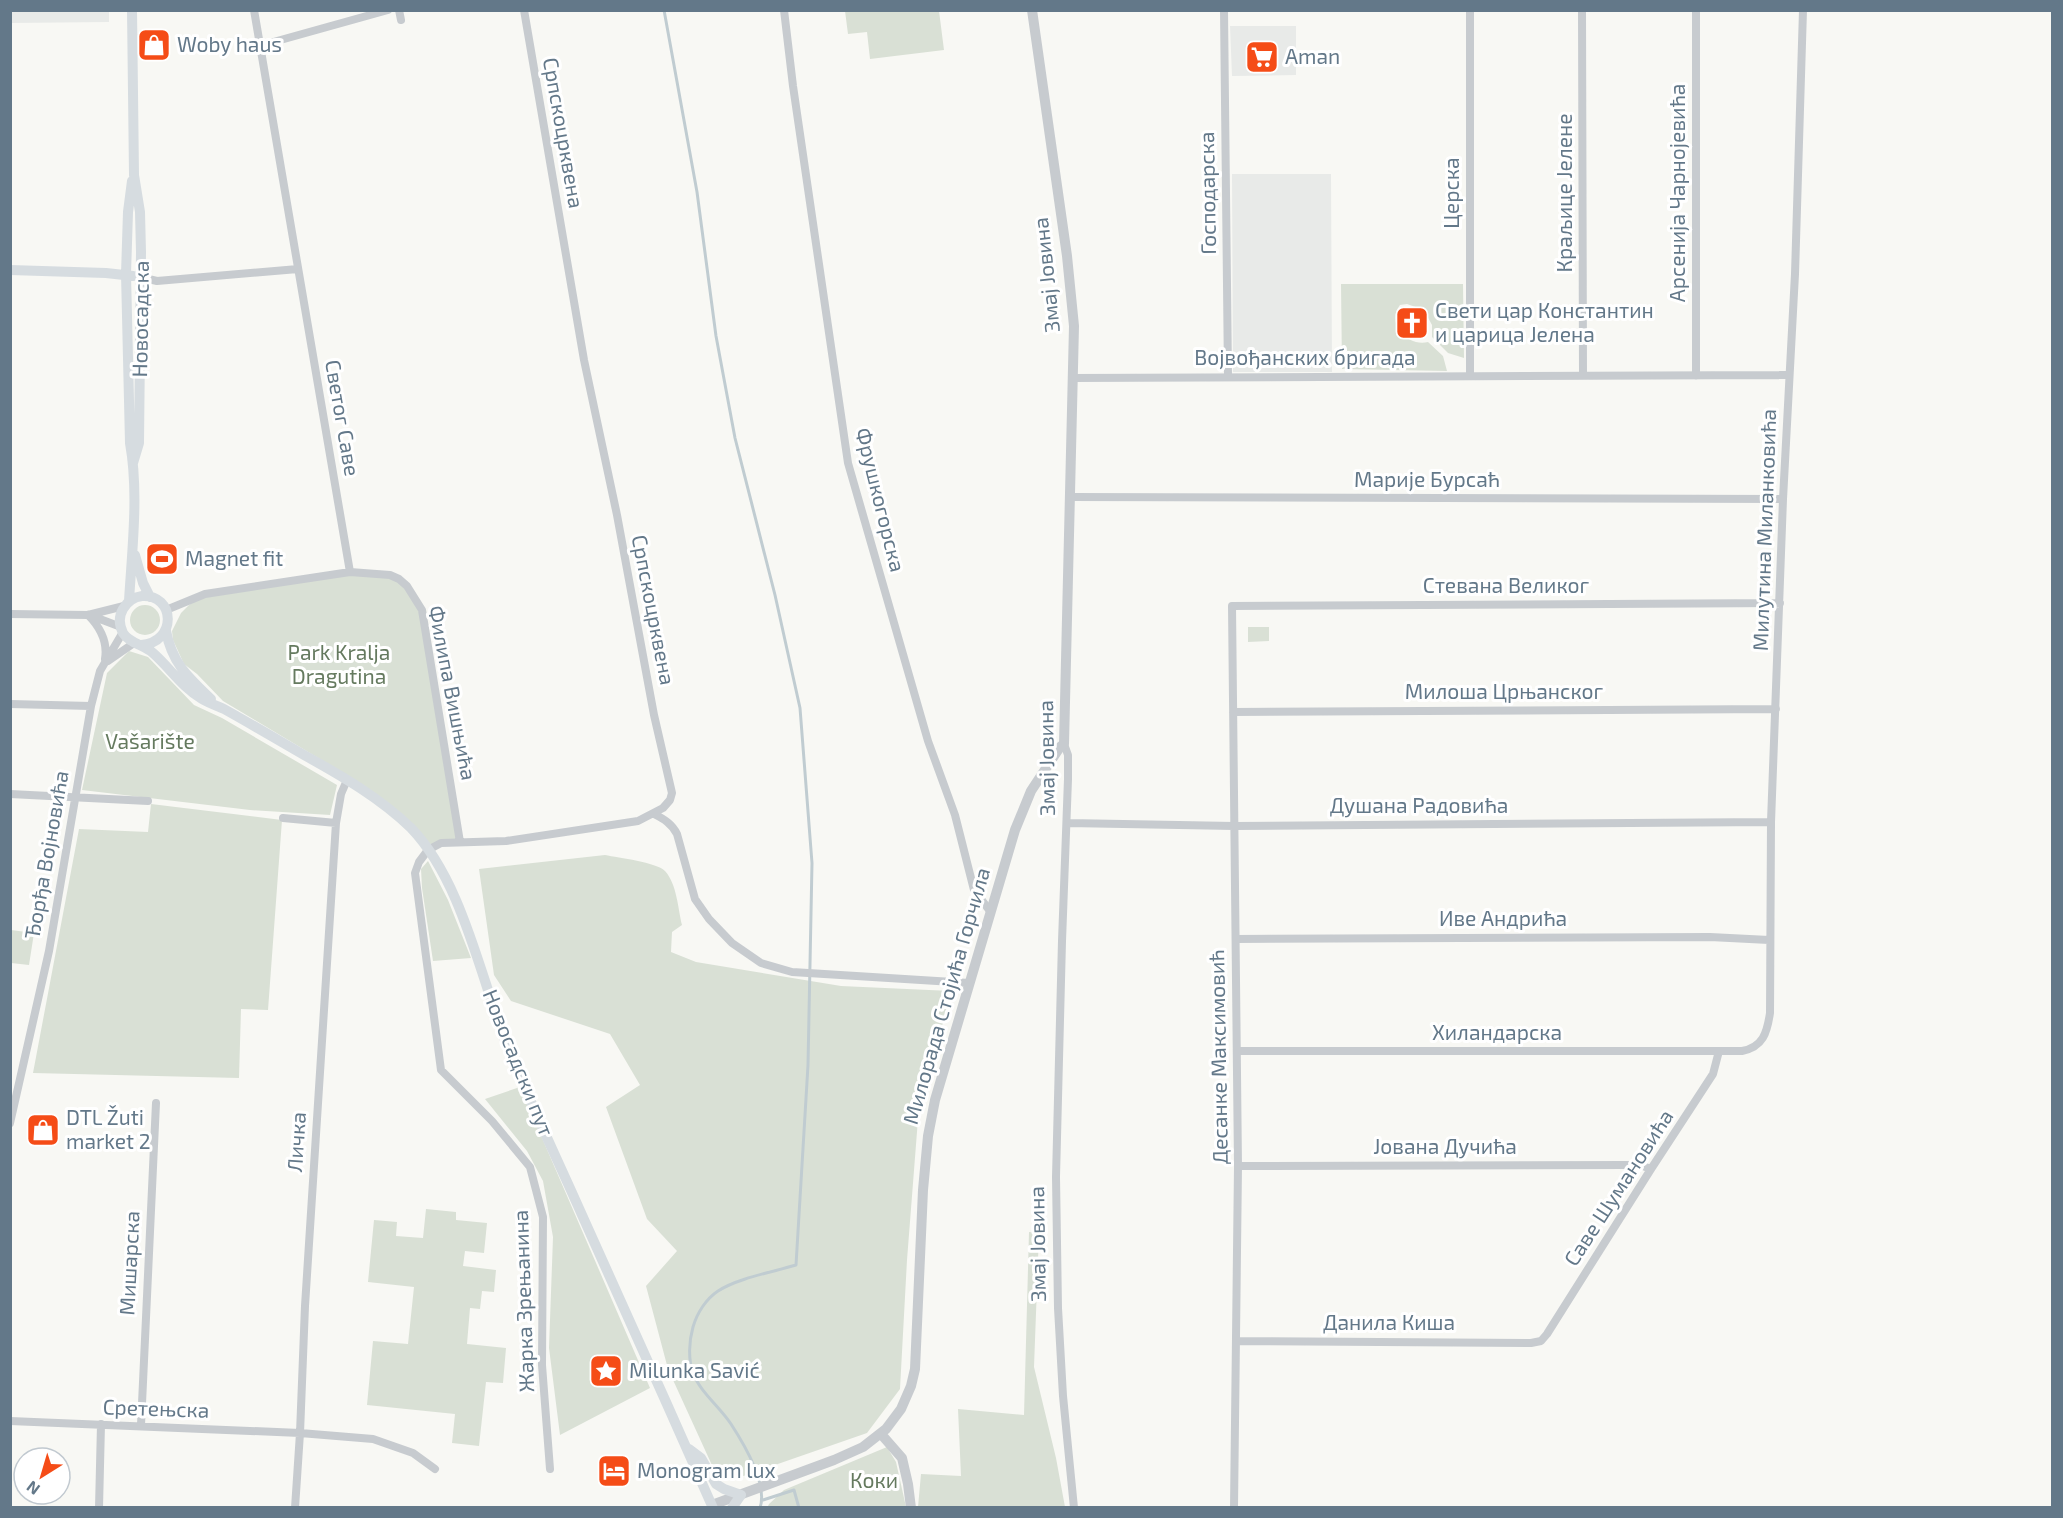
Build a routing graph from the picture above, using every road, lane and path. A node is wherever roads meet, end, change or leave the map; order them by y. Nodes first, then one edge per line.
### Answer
1 (132, 10) edge
2 (254, 10) edge
3 (388, 10) edge
4 (399, 10) edge
5 (524, 10) edge
6 (784, 10) edge
7 (1032, 10) edge
8 (1224, 10) edge
9 (1470, 10) edge
10 (1582, 10) edge
11 (1696, 10) edge
12 (1803, 10) edge
13 (401, 20) dead end
14 (259, 46) junction
15 (134, 175) junction
16 (298, 269) junction
17 (10, 270) edge
18 (126, 274) junction
19 (140, 277) junction
20 (1789, 375) junction
21 (1228, 376) junction
22 (1470, 376) junction
23 (1583, 376) junction
24 (1696, 376) junction
25 (1072, 378) junction
26 (133, 464) junction
27 (1070, 497) junction
28 (1783, 499) junction
29 (133, 546) junction
30 (350, 572) junction
31 (150, 597) junction
32 (127, 603) junction
33 (1780, 603) junction
34 (1232, 606) joint
35 (166, 610) junction
36 (10, 614) edge
37 (88, 615) junction
38 (122, 629) junction
39 (166, 631) junction
40 (138, 644) junction
41 (105, 664) junction
42 (10, 704) edge
43 (91, 706) junction
44 (220, 707) junction
45 (1776, 709) junction
46 (1233, 712) junction
47 (1064, 744) junction
48 (347, 780) junction
49 (10, 794) edge
50 (76, 796) junction
51 (148, 801) dead end
52 (654, 814) junction
53 (283, 818) dead end
54 (336, 822) junction
55 (1772, 822) junction
56 (1068, 823) junction
57 (1234, 826) junction
58 (460, 842) junction
59 (428, 850) junction
60 (990, 911) junction
61 (1236, 939) junction
62 (1769, 940) junction
63 (969, 983) junction
64 (1756, 1047) joint
65 (1237, 1051) junction
66 (1719, 1051) junction
67 (156, 1103) dead end
68 (10, 1123) edge
69 (1238, 1166) junction
70 (1651, 1169) junction
71 (1236, 1341) junction
72 (1540, 1341) joint
73 (10, 1421) edge
74 (101, 1424) junction
75 (141, 1425) junction
76 (300, 1433) junction
77 (881, 1434) junction
78 (686, 1447) junction
79 (435, 1469) dead end
80 (550, 1469) dead end
81 (741, 1495) junction
82 (713, 1506) edge
83 (99, 1508) edge
84 (295, 1508) edge
85 (732, 1508) edge
86 (911, 1508) edge
87 (1074, 1508) edge
88 (1234, 1508) edge

1 - 15 main road, Новосадска
2 - 14 street, Светог Саве
3 - 14 street
4 - 13 street
5 - 52 street, Српскоцрквена
6 - 60 street, Фрушкогорска
7 - 25 street, Змај Јовина
8 - 21 street, Господарска
9 - 22 street, Церска
10 - 23 street, Краљице Јелене
11 - 24 street, Арсенија Чарнојевића
12 - 20 street, Милутина Миланковића
14 - 16 street, Светог Саве
15 - 18 main road, Новосадска
15 - 19 main road, Новосадска
16 - 19 street
16 - 30 street, Светог Саве
17 - 18 main road
18 - 19 main road
18 - 26 main road, Новосадска
19 - 26 main road, Новосадска
20 - 24 street, Војвођанских бригада
20 - 28 street, Милутина Миланковића
21 - 22 street, Војвођанских бригада
21 - 25 street, Војвођанских бригада
22 - 23 street, Војвођанских бригада
23 - 24 street, Војвођанских бригада
25 - 27 street, Змај Јовина
26 - 29 main road, Новосадска
27 - 28 street, Марије Бурсаћ
27 - 47 street, Змај Јовина
28 - 33 street, Милутина Миланковића
29 - 31 main road, Новосадска
29 - 32 main road, Новосадска
30 - 35 street, Филипа Вишњића
30 - 58 street, Филипа Вишњића
31 - 32 main road
31 - 35 main road
32 - 37 street
32 - 38 main road
33 - 34 street, Стевана Великог
33 - 45 street, Милутина Миланковића
34 - 46 street, Десанке Максимовић
35 - 39 main road, Новосадски пут
36 - 37 street
37 - 38 street
37 - 41 street
38 - 40 main road, Новосадски пут
38 - 41 street, Ђорђа Војновића
39 - 40 main road
39 - 44 main road, Новосадски пут
40 - 41 street
40 - 44 main road, Новосадски пут
41 - 43 street, Ђорђа Војновића
42 - 43 street
43 - 50 street, Ђорђа Војновића
44 - 48 main road, Новосадски пут
45 - 46 street, Милоша Црњанског
45 - 55 street, Милутина Миланковића
46 - 57 street, Десанке Максимовић
47 - 56 street, Змај Јовина
47 - 60 street, Милорада Стојића Горчила
48 - 54 street, Личка
48 - 59 main road, Новосадски пут
49 - 50 street
50 - 51 street
50 - 68 street, Ђорђа Војновића
52 - 58 street
52 - 63 street
53 - 54 street
54 - 76 street, Личка
55 - 57 street, Душана Радовића
55 - 62 street, Милутина Миланковића
56 - 57 street, Душана Радовића
56 - 87 street, Змај Јовина
57 - 61 street, Десанке Максимовић
58 - 59 street
59 - 78 main road, Новосадски пут
59 - 80 street, Жарка Зрењанина
60 - 63 street, Милорада Стојића Горчила
61 - 62 street, Иве Андрића
61 - 65 street, Десанке Максимовић
62 - 64 street, Милутина Миланковића
63 - 77 street, Милорада Стојића Горчила
64 - 66 street, Хиландарска
65 - 66 street, Хиландарска
65 - 69 street, Десанке Максимовић
66 - 70 street, Саве Шумановића
67 - 75 street, Мишарска
69 - 70 street, Јована Дучића
69 - 71 street, Десанке Максимовић
70 - 72 street, Саве Шумановића
71 - 72 street, Данила Киша
71 - 88 street, Десанке Максимовић
73 - 74 street, Сретењска
74 - 75 street, Сретењска
74 - 83 street
75 - 76 street, Сретењска
76 - 79 street, Сретењска
76 - 84 street, Личка
77 - 81 street, Милорада Стојића Горчила
77 - 86 street
78 - 81 main road
78 - 82 main road, Новосадски пут
81 - 82 street, Милорада Стојића Горчила
81 - 85 main road

